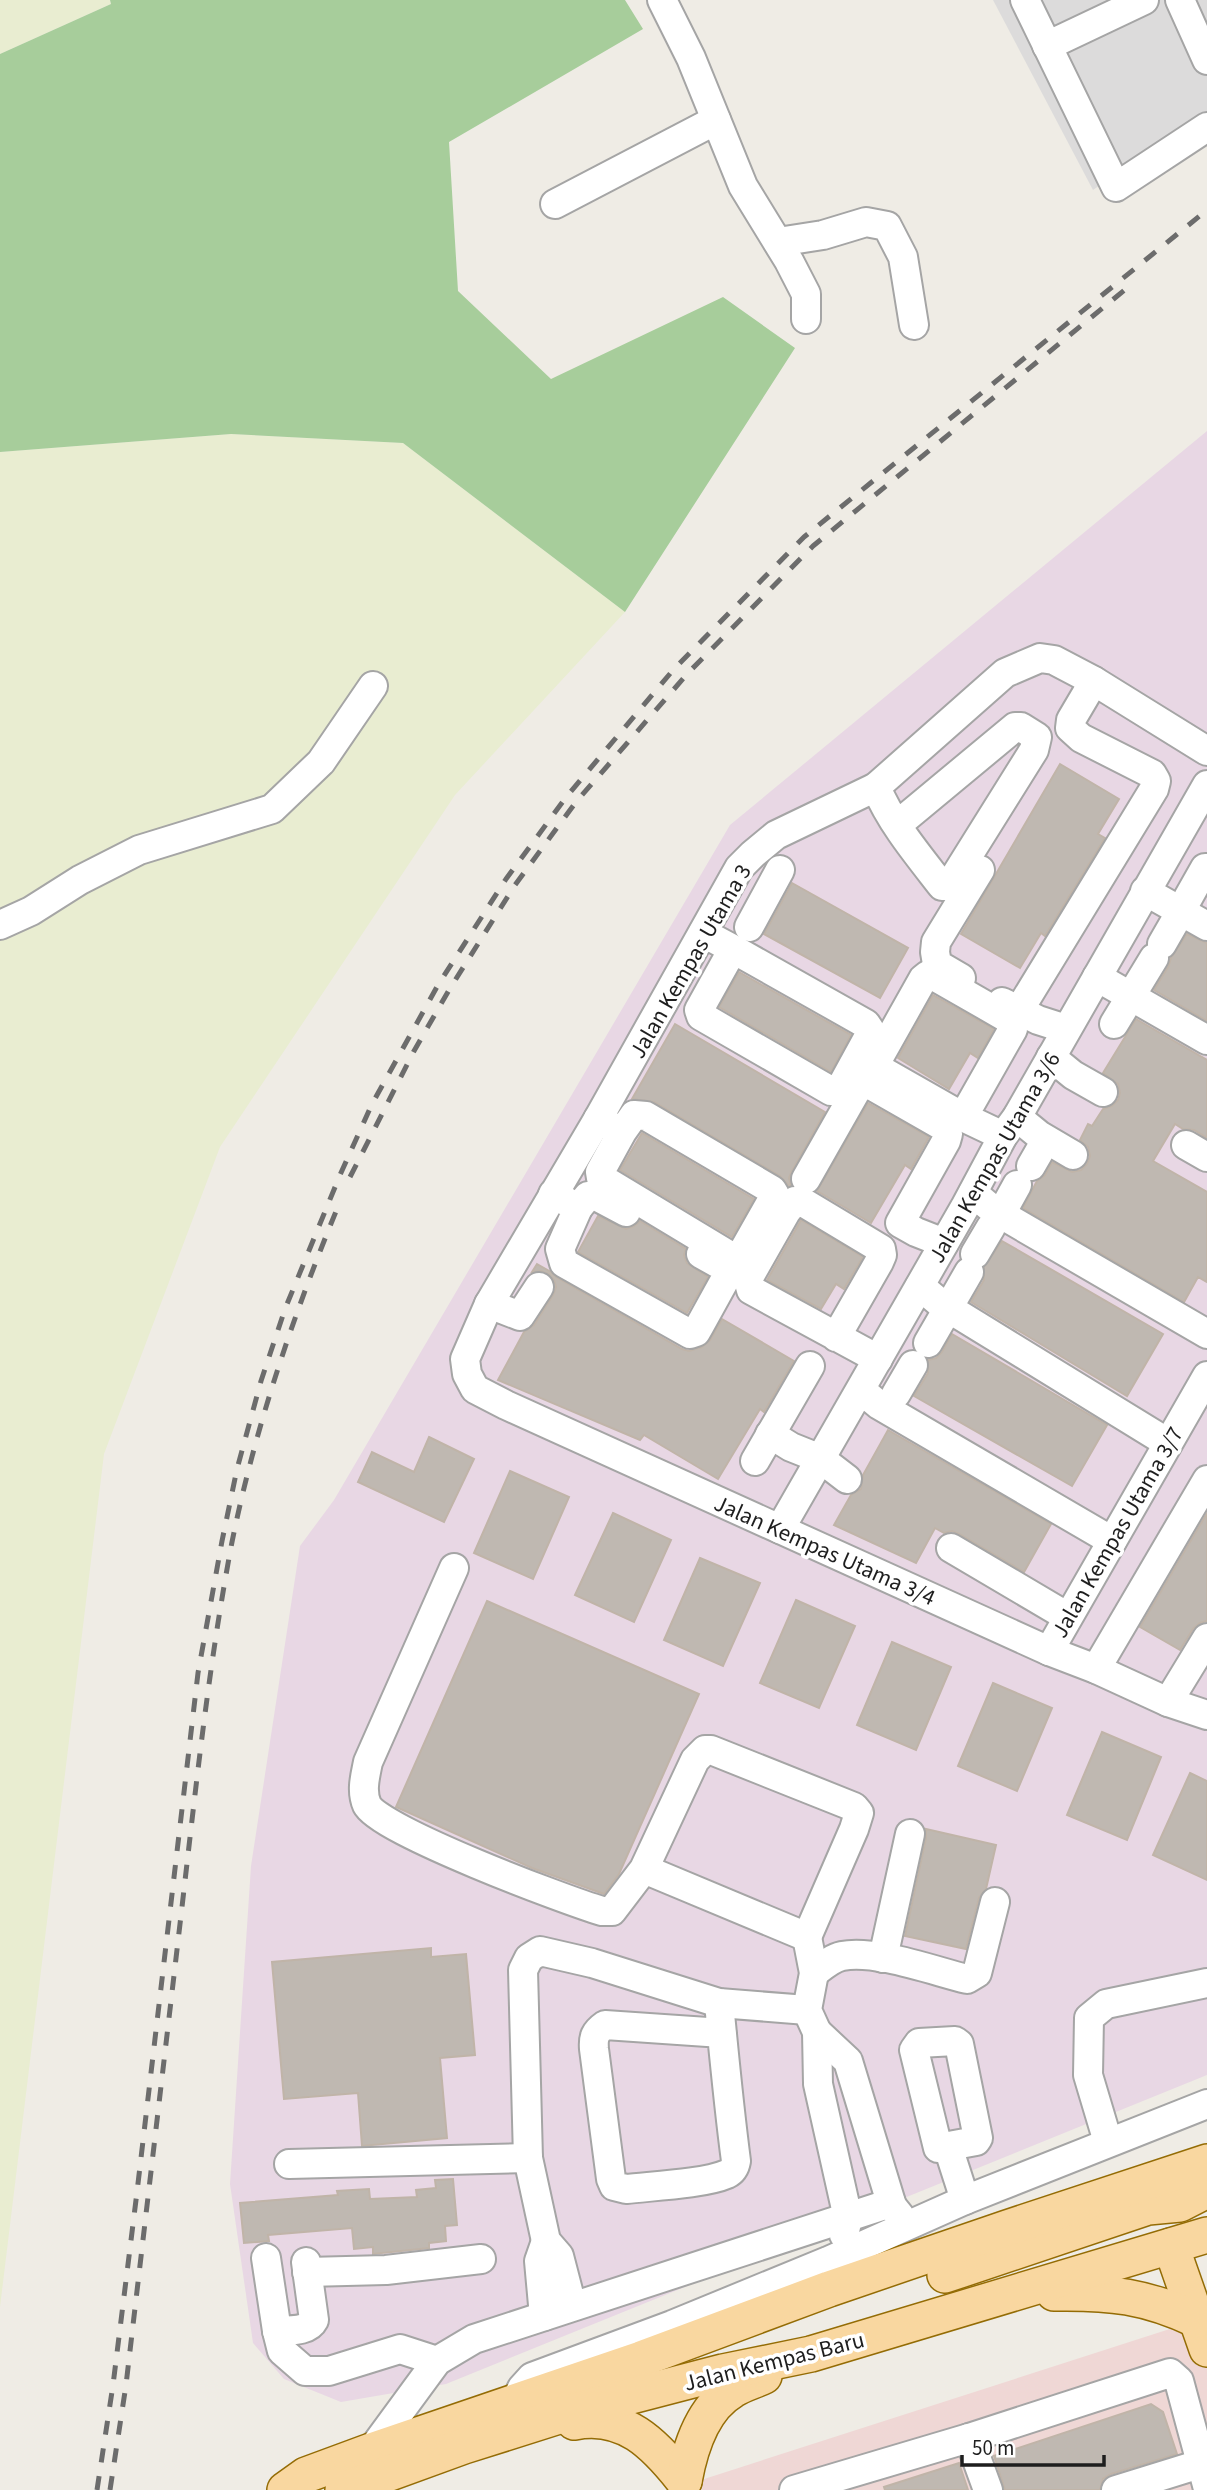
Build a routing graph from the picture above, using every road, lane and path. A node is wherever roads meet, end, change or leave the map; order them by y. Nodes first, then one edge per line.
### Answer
1 (662, 0) edge
2 (1025, 0) edge
3 (1144, 0) edge
4 (1180, 0) edge
5 (1047, 46) junction
6 (1207, 60) edge
7 (716, 120) junction
8 (1207, 127) edge
9 (555, 204) dead end
10 (778, 242) junction
11 (806, 319) dead end
12 (914, 325) dead end
13 (1094, 681) junction
14 (373, 686) dead end
15 (1207, 751) edge
16 (876, 787) junction
17 (1204, 797) edge
18 (897, 825) junction
19 (984, 865) dead end
20 (1205, 867) edge
21 (738, 868) junction
22 (1149, 884) junction
23 (1192, 906) edge
24 (0, 925) edge
25 (1207, 926) edge
26 (703, 933) junction
27 (741, 938) junction
28 (1099, 972) junction
29 (1134, 991) junction
30 (1018, 1012) junction
31 (1114, 1024) dead end
32 (1207, 1027) edge
33 (1066, 1029) junction
34 (1207, 1040) edge
35 (1051, 1057) junction
36 (1103, 1092) dead end
37 (963, 1117) junction
38 (610, 1125) junction
39 (1010, 1126) junction
40 (1046, 1140) junction
41 (1073, 1155) dead end
42 (806, 1179) dead end
43 (553, 1194) junction
44 (969, 1200) junction
45 (578, 1209) junction
46 (996, 1220) junction
47 (944, 1243) junction
48 (1053, 1262) dead end
49 (920, 1286) junction
50 (538, 1287) dead end
51 (489, 1304) junction
52 (948, 1308) junction
53 (1207, 1334) edge
54 (836, 1337) junction
55 (465, 1359) joint
56 (810, 1366) dead end
57 (870, 1374) junction
58 (1207, 1376) edge
59 (896, 1394) junction
60 (1197, 1415) edge
61 (953, 1427) dead end
62 (770, 1434) junction
63 (1168, 1443) junction
64 (821, 1459) junction
65 (755, 1461) dead end
66 (847, 1479) dead end
67 (1207, 1480) edge
68 (780, 1530) junction
69 (1112, 1541) junction
70 (950, 1548) dead end
71 (454, 1568) dead end
72 (1068, 1617) junction
73 (1207, 1637) edge
74 (1049, 1651) junction
75 (1096, 1669) junction
76 (1168, 1702) junction
77 (1207, 1715) edge
78 (910, 1834) dead end
79 (644, 1869) junction
80 (995, 1902) dead end
81 (807, 1937) junction
82 (883, 1958) junction
83 (814, 1973) junction
84 (1207, 1983) edge
85 (719, 2003) junction
86 (812, 2021) junction
87 (722, 2034) junction
88 (1207, 2104) edge
89 (1108, 2142) junction
90 (948, 2147) dead end
91 (528, 2158) junction
92 (1207, 2162) edge
93 (289, 2164) dead end
94 (1193, 2197) edge
95 (965, 2200) junction
96 (891, 2203) junction
97 (931, 2214) junction
98 (848, 2218) junction
99 (1207, 2226) edge
100 (1207, 2235) edge
101 (546, 2241) junction
102 (1171, 2246) junction
103 (266, 2258) dead end
104 (481, 2259) dead end
105 (829, 2275) junction
106 (1018, 2294) junction
107 (572, 2306) junction
108 (544, 2316) junction
109 (277, 2331) junction
110 (1202, 2335) edge
111 (811, 2354) junction
112 (437, 2361) junction
113 (969, 2438) junction
114 (464, 2446) junction
115 (371, 2451) junction
116 (1204, 2474) edge
117 (685, 2485) edge
118 (285, 2490) edge
119 (343, 2490) edge
120 (794, 2490) edge
121 (988, 2490) edge
122 (1116, 2490) edge

1 - 7 street
2 - 5 street
3 - 5 street
4 - 6 street
5 - 8 street
7 - 9 street
7 - 10 street
10 - 11 street
10 - 12 street
13 - 15 street, Jalan Kempas Utama 3
13 - 16 street, Jalan Kempas Utama 3
13 - 30 street
14 - 24 street
16 - 18 street
16 - 21 street, Jalan Kempas Utama 3
17 - 22 street, Jalan Kempas Utama 3/6
18 - 18 street
19 - 30 street
20 - 23 street
21 - 26 street, Jalan Kempas Utama 3
21 - 27 street
22 - 23 street
22 - 28 street, Jalan Kempas Utama 3/6
23 - 25 street
23 - 29 street
26 - 27 street
26 - 38 street, Jalan Kempas Utama 3
27 - 27 street
28 - 29 street
28 - 33 street, Jalan Kempas Utama 3/6
29 - 31 street
29 - 32 street
29 - 34 street
30 - 33 street
33 - 35 street, Jalan Kempas Utama 3/6
35 - 36 street
35 - 39 street, Jalan Kempas Utama 3/6
37 - 37 street
37 - 39 street
38 - 38 street
38 - 43 street, Jalan Kempas Utama 3
39 - 40 street
39 - 44 street, Jalan Kempas Utama 3/6
40 - 41 street
40 - 46 street
42 - 47 street
43 - 45 street
43 - 51 street, Jalan Kempas Utama 3
44 - 46 street
44 - 47 street, Jalan Kempas Utama 3/6
45 - 45 street
46 - 48 street
46 - 52 street
46 - 53 street
47 - 49 street, Jalan Kempas Utama 3/6
49 - 52 street
49 - 57 street, Jalan Kempas Utama 3/6
50 - 51 street
51 - 55 street, Jalan Kempas Utama 3
52 - 59 street
52 - 63 street
54 - 54 street
54 - 57 street
55 - 68 street, Jalan Kempas Utama 3/4
56 - 62 street
57 - 59 street
57 - 64 street, Jalan Kempas Utama 3/6
57 - 69 street
58 - 60 street, Jalan Kempas Utama 3/7
59 - 61 street
60 - 63 street, Jalan Kempas Utama 3/7
62 - 64 street
62 - 65 street
63 - 69 street, Jalan Kempas Utama 3/7
64 - 66 street
64 - 68 street, Jalan Kempas Utama 3/6
67 - 75 street
68 - 74 street, Jalan Kempas Utama 3/4
69 - 72 street, Jalan Kempas Utama 3/7
70 - 72 street
71 - 79 street
72 - 74 street, Jalan Kempas Utama 3/7
73 - 76 street
74 - 75 street, Jalan Kempas Utama 3/4
75 - 76 street, Jalan Kempas Utama 3/4
76 - 77 street, Jalan Kempas Utama 3/4
78 - 82 street
79 - 81 street
79 - 81 street
80 - 82 street
81 - 83 street
82 - 83 street
83 - 86 street
84 - 89 street
85 - 86 street
85 - 87 street
85 - 91 street
86 - 96 street
86 - 98 street
87 - 87 street
88 - 89 street, Jalan Kempas Baru
89 - 95 street, Jalan Kempas Baru
90 - 95 street
91 - 93 street
91 - 101 street
92 - 105 main road, Jalan Kempas Baru
94 - 99 main road
94 - 102 main road
94 - 105 main road
95 - 97 street, Jalan Kempas Baru
96 - 97 street
96 - 98 street
97 - 105 street, Jalan Kempas Baru
98 - 105 street
98 - 107 street
100 - 102 main road, Jalan Kempas Baru
101 - 107 street
101 - 108 street
102 - 106 main road, Jalan Kempas Baru
102 - 110 main road
103 - 109 street
104 - 109 street
105 - 115 main road, Jalan Kempas Baru
106 - 110 main road
106 - 111 main road, Jalan Kempas Baru
107 - 108 street
108 - 112 street
109 - 112 street
111 - 114 main road, Jalan Kempas Baru
111 - 117 main road
112 - 115 street
113 - 116 street
113 - 120 street
113 - 121 street
114 - 117 main road
114 - 119 main road, Jalan Kempas Baru
115 - 118 main road, Jalan Kempas Baru
116 - 122 street

